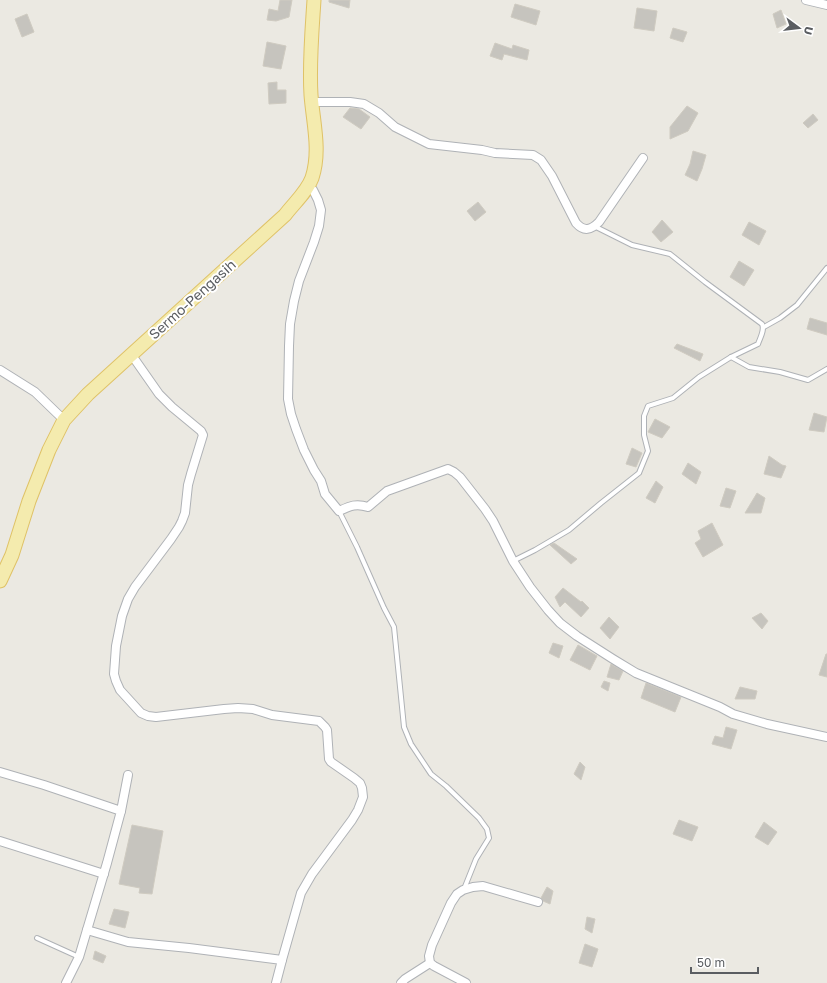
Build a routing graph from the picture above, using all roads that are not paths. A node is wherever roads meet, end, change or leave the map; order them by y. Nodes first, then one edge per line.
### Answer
1 (314, 0) edge
2 (806, 0) edge
3 (825, 3) edge
4 (312, 102) junction
5 (643, 158) dead end
6 (308, 186) junction
7 (594, 226) junction
8 (827, 268) edge
9 (764, 327) junction
10 (131, 354) junction
11 (731, 357) junction
12 (827, 369) edge
13 (0, 370) edge
14 (64, 420) junction
15 (339, 511) junction
16 (513, 561) junction
17 (0, 582) edge
18 (827, 737) edge
19 (0, 772) edge
20 (128, 775) dead end
21 (121, 811) junction
22 (0, 841) edge
23 (104, 874) junction
24 (463, 890) junction
25 (538, 902) dead end
26 (88, 930) junction
27 (36, 938) dead end
28 (79, 957) junction
29 (282, 960) junction
30 (430, 963) junction
31 (66, 983) edge
32 (276, 983) edge
33 (401, 983) edge
34 (466, 983) edge

1 - 4 main road, Sermo-Pengasih
2 - 3 street
4 - 6 main road, Sermo-Pengasih
4 - 7 street
5 - 7 street
6 - 10 main road, Sermo-Pengasih
6 - 15 street
7 - 9 lane
8 - 9 lane
9 - 11 lane
10 - 14 main road, Sermo-Pengasih
10 - 29 street
11 - 12 lane
11 - 16 lane
13 - 14 street
14 - 17 main road, Sermo-Pengasih
15 - 16 street
15 - 24 lane
16 - 18 street
19 - 21 street
20 - 21 street
21 - 23 street
22 - 23 street
23 - 26 street
24 - 25 street
24 - 30 street
26 - 28 street
26 - 29 street
27 - 28 lane
28 - 31 street
29 - 32 street
30 - 33 street
30 - 34 street

